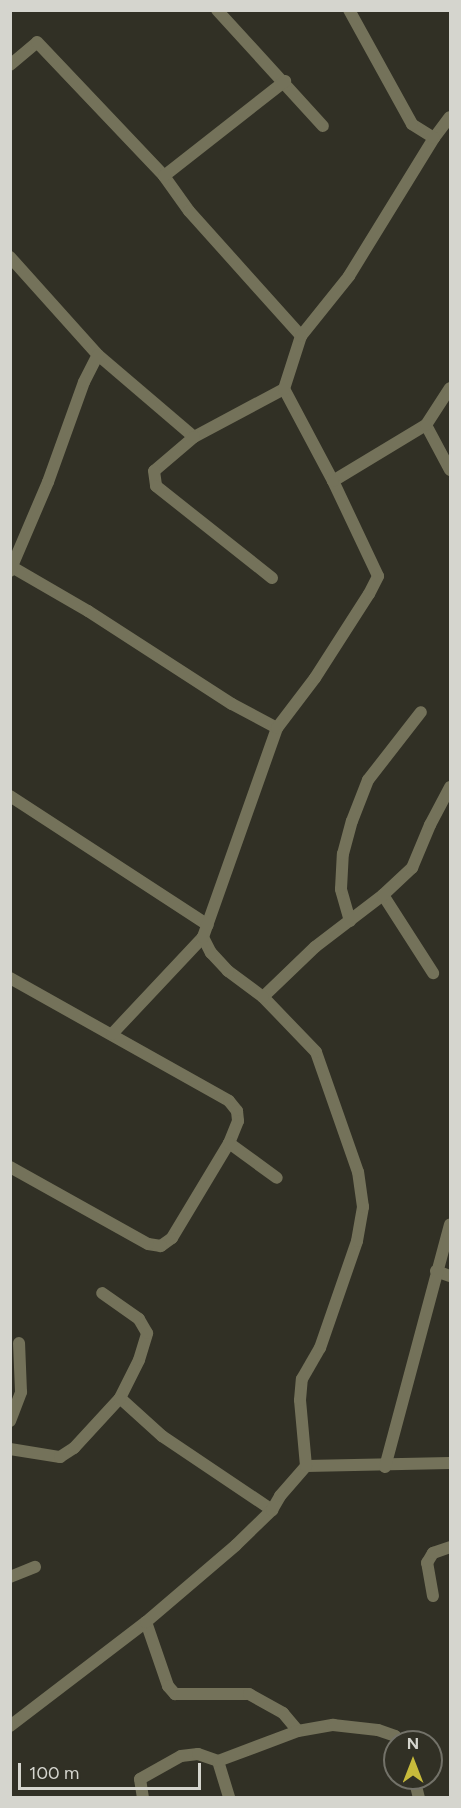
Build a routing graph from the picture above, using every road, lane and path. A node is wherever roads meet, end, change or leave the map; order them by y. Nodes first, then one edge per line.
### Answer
1 (217, 10) edge
2 (349, 10) edge
3 (10, 64) edge
4 (285, 81) junction
5 (450, 117) edge
6 (323, 126) dead end
7 (434, 138) junction
8 (164, 176) junction
9 (10, 257) edge
10 (301, 336) junction
11 (98, 355) junction
12 (450, 388) edge
13 (284, 389) junction
14 (426, 425) junction
15 (194, 437) junction
16 (450, 470) edge
17 (333, 481) junction
18 (11, 569) edge
19 (272, 578) dead end
20 (422, 712) dead end
21 (277, 728) junction
22 (450, 788) edge
23 (10, 796) edge
24 (383, 895) junction
25 (350, 921) junction
26 (205, 931) junction
27 (433, 973) dead end
28 (10, 978) edge
29 (264, 997) junction
30 (112, 1034) junction
31 (230, 1143) junction
32 (10, 1167) edge
33 (277, 1178) dead end
34 (450, 1225) edge
35 (436, 1271) junction
36 (450, 1276) edge
37 (102, 1293) dead end
38 (20, 1343) dead end
39 (120, 1398) junction
40 (10, 1421) edge
41 (10, 1449) edge
42 (450, 1463) edge
43 (306, 1466) junction
44 (386, 1467) junction
45 (272, 1510) junction
46 (450, 1547) edge
47 (35, 1567) dead end
48 (10, 1576) edge
49 (433, 1596) dead end
50 (146, 1622) junction
51 (10, 1726) edge
52 (298, 1731) junction
53 (383, 1732) edge
54 (218, 1761) junction
55 (143, 1797) edge
56 (228, 1797) edge

1 - 4 street
2 - 7 street
3 - 8 street
4 - 6 street
4 - 8 street
5 - 7 street
7 - 10 street
8 - 10 street
9 - 11 street
10 - 13 street
11 - 15 street
11 - 18 street
12 - 14 street
13 - 15 street
13 - 17 street
14 - 16 street
14 - 17 street
15 - 19 street
17 - 21 street
18 - 21 street
20 - 25 street
21 - 26 street
22 - 24 street
23 - 26 street
24 - 25 street
24 - 27 street
25 - 29 street
26 - 29 street
26 - 30 street
28 - 30 street
29 - 43 street
30 - 31 street
31 - 32 street
31 - 33 street
34 - 35 street
35 - 36 street
35 - 44 street
37 - 39 street
38 - 40 street
39 - 41 street
39 - 45 street
42 - 44 street
43 - 44 street
43 - 45 street
45 - 50 street
46 - 49 street
47 - 48 street
50 - 51 street
50 - 52 street
52 - 53 street
52 - 54 street
54 - 55 street
54 - 56 street

